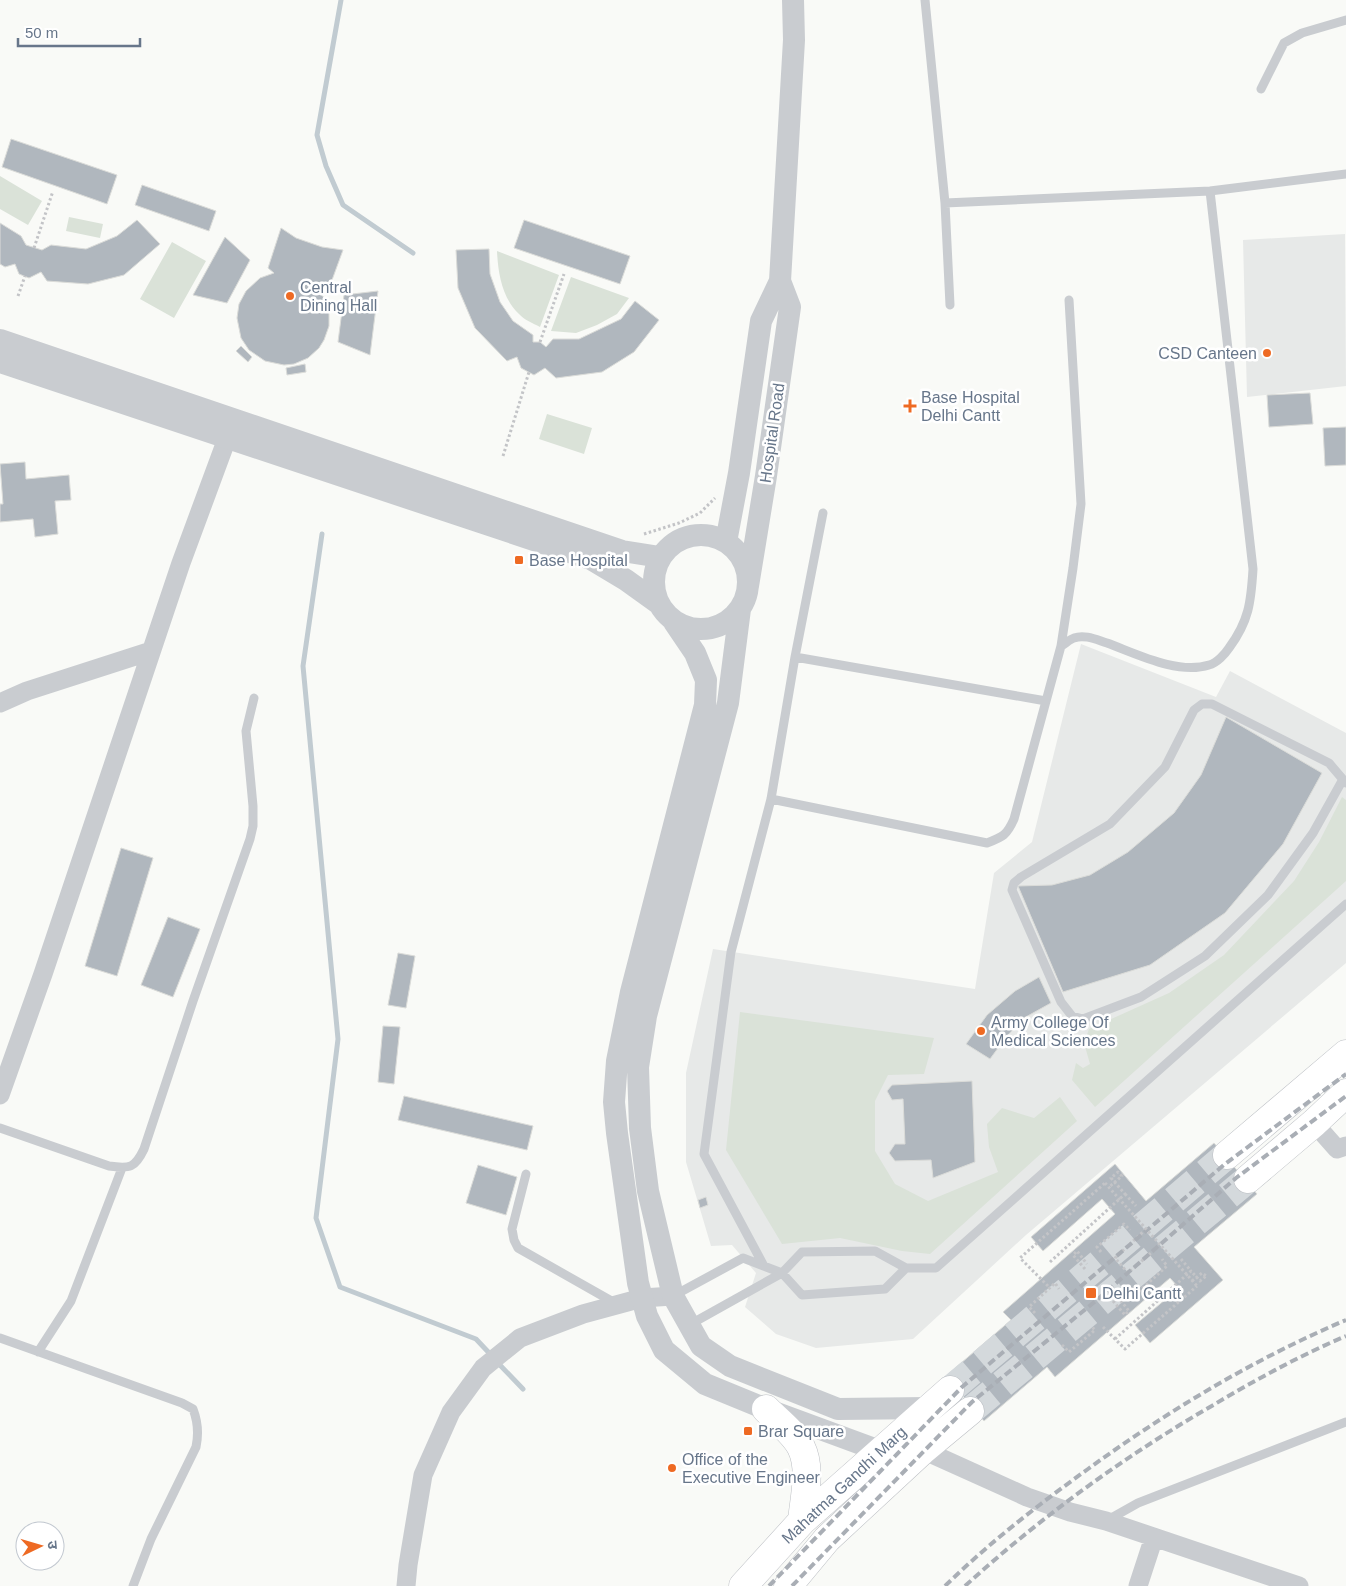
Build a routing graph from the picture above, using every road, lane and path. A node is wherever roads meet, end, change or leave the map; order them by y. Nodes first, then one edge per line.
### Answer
1 (793, 0) edge
2 (925, 0) edge
3 (1346, 20) edge
4 (1261, 89) dead end
5 (1346, 174) edge
6 (53, 191) dead end
7 (1210, 191) junction
8 (945, 202) junction
9 (34, 248) dead end
10 (564, 274) dead end
11 (24, 276) dead end
12 (780, 281) junction
13 (18, 296) dead end
14 (1069, 300) dead end
15 (950, 305) dead end
16 (0, 340) edge
17 (540, 342) dead end
18 (0, 362) edge
19 (529, 372) dead end
20 (231, 429) junction
21 (503, 456) dead end
22 (823, 513) dead end
23 (726, 542) junction
24 (660, 557) junction
25 (748, 586) junction
26 (658, 603) junction
27 (740, 609) junction
28 (674, 622) junction
29 (1061, 646) junction
30 (151, 651) junction
31 (794, 657) junction
32 (254, 698) dead end
33 (1046, 701) junction
34 (0, 703) edge
35 (1344, 782) edge
36 (771, 798) junction
37 (1346, 904) edge
38 (1346, 1054) edge
39 (1346, 1093) edge
40 (0, 1095) edge
41 (1314, 1123) junction
42 (0, 1128) edge
43 (1346, 1146) edge
44 (1227, 1155) tunnel mouth
45 (122, 1168) junction
46 (526, 1174) dead end
47 (1248, 1178) tunnel mouth
48 (1109, 1187) junction
49 (1125, 1194) junction
50 (1136, 1206) dead end
51 (1146, 1229) junction
52 (1130, 1230) dead end
53 (1160, 1245) junction
54 (1101, 1252) dead end
55 (1162, 1259) dead end
56 (1181, 1259) dead end
57 (1050, 1262) dead end
58 (1087, 1264) dead end
59 (764, 1266) junction
60 (906, 1268) junction
61 (1085, 1269) dead end
62 (1191, 1271) junction
63 (782, 1273) junction
64 (1192, 1281) junction
65 (1048, 1286) dead end
66 (1059, 1288) dead end
67 (1132, 1292) dead end
68 (673, 1296) junction
69 (642, 1298) junction
70 (1113, 1301) dead end
71 (1121, 1301) dead end
72 (617, 1305) junction
73 (1035, 1313) dead end
74 (689, 1326) junction
75 (1092, 1327) dead end
76 (1103, 1327) dead end
77 (0, 1338) edge
78 (1114, 1339) junction
79 (1062, 1345) dead end
80 (38, 1352) junction
81 (950, 1390) tunnel mouth
82 (928, 1408) junction
83 (766, 1409) junction
84 (970, 1411) tunnel mouth
85 (1346, 1422) edge
86 (923, 1450) junction
87 (880, 1451) junction
88 (802, 1521) junction
89 (1106, 1521) junction
90 (1154, 1537) junction
91 (133, 1586) edge
92 (406, 1586) edge
93 (742, 1586) edge
94 (788, 1586) edge
95 (1138, 1586) edge
96 (1299, 1586) edge

1 - 12 street, Hospital Road
2 - 8 lane
3 - 4 lane
5 - 7 lane
6 - 9 path
7 - 8 lane
7 - 29 lane
8 - 15 lane
10 - 17 path
11 - 13 path
12 - 23 street, Hospital Road
12 - 25 street, Hospital Road
14 - 29 lane
16 - 20 street
18 - 20 street
19 - 21 path
20 - 24 street
20 - 26 street
20 - 30 street
22 - 31 lane
23 - 24 street
23 - 25 street
24 - 26 street
25 - 27 street
26 - 28 street
27 - 28 street
27 - 68 street
28 - 69 street
29 - 33 lane
30 - 34 street
30 - 40 street
31 - 33 lane
31 - 36 lane
32 - 45 lane
33 - 36 lane
35 - 35 lane
36 - 59 lane
37 - 60 lane
38 - 44 main road
39 - 41 main road
41 - 43 street
41 - 47 main road
42 - 45 lane
45 - 80 lane
46 - 72 lane
48 - 49 path
48 - 51 path, bridge
48 - 65 path, bridge
49 - 50 path
49 - 57 path
51 - 53 path, bridge
51 - 53 path
52 - 54 path
53 - 64 path, bridge
55 - 67 path
56 - 62 path
58 - 61 path
59 - 63 lane
59 - 68 lane
60 - 63 lane
60 - 63 lane
62 - 64 path
62 - 78 path
63 - 74 lane
64 - 78 path, bridge
66 - 73 path
68 - 69 street
68 - 74 street
69 - 72 street
69 - 83 street
70 - 71 path
72 - 92 street
74 - 82 street
75 - 79 path
76 - 78 path
77 - 80 lane
80 - 91 lane
81 - 82 main road, Mahatma Gandhi Marg
82 - 87 main road, Mahatma Gandhi Marg
83 - 87 street
83 - 88 main road
84 - 86 main road, Mahatma Gandhi Marg
85 - 89 lane
86 - 89 street
86 - 94 main road, Mahatma Gandhi Marg
87 - 88 main road, Mahatma Gandhi Marg
88 - 93 main road, Mahatma Gandhi Marg
89 - 90 street
90 - 95 street
90 - 96 street

